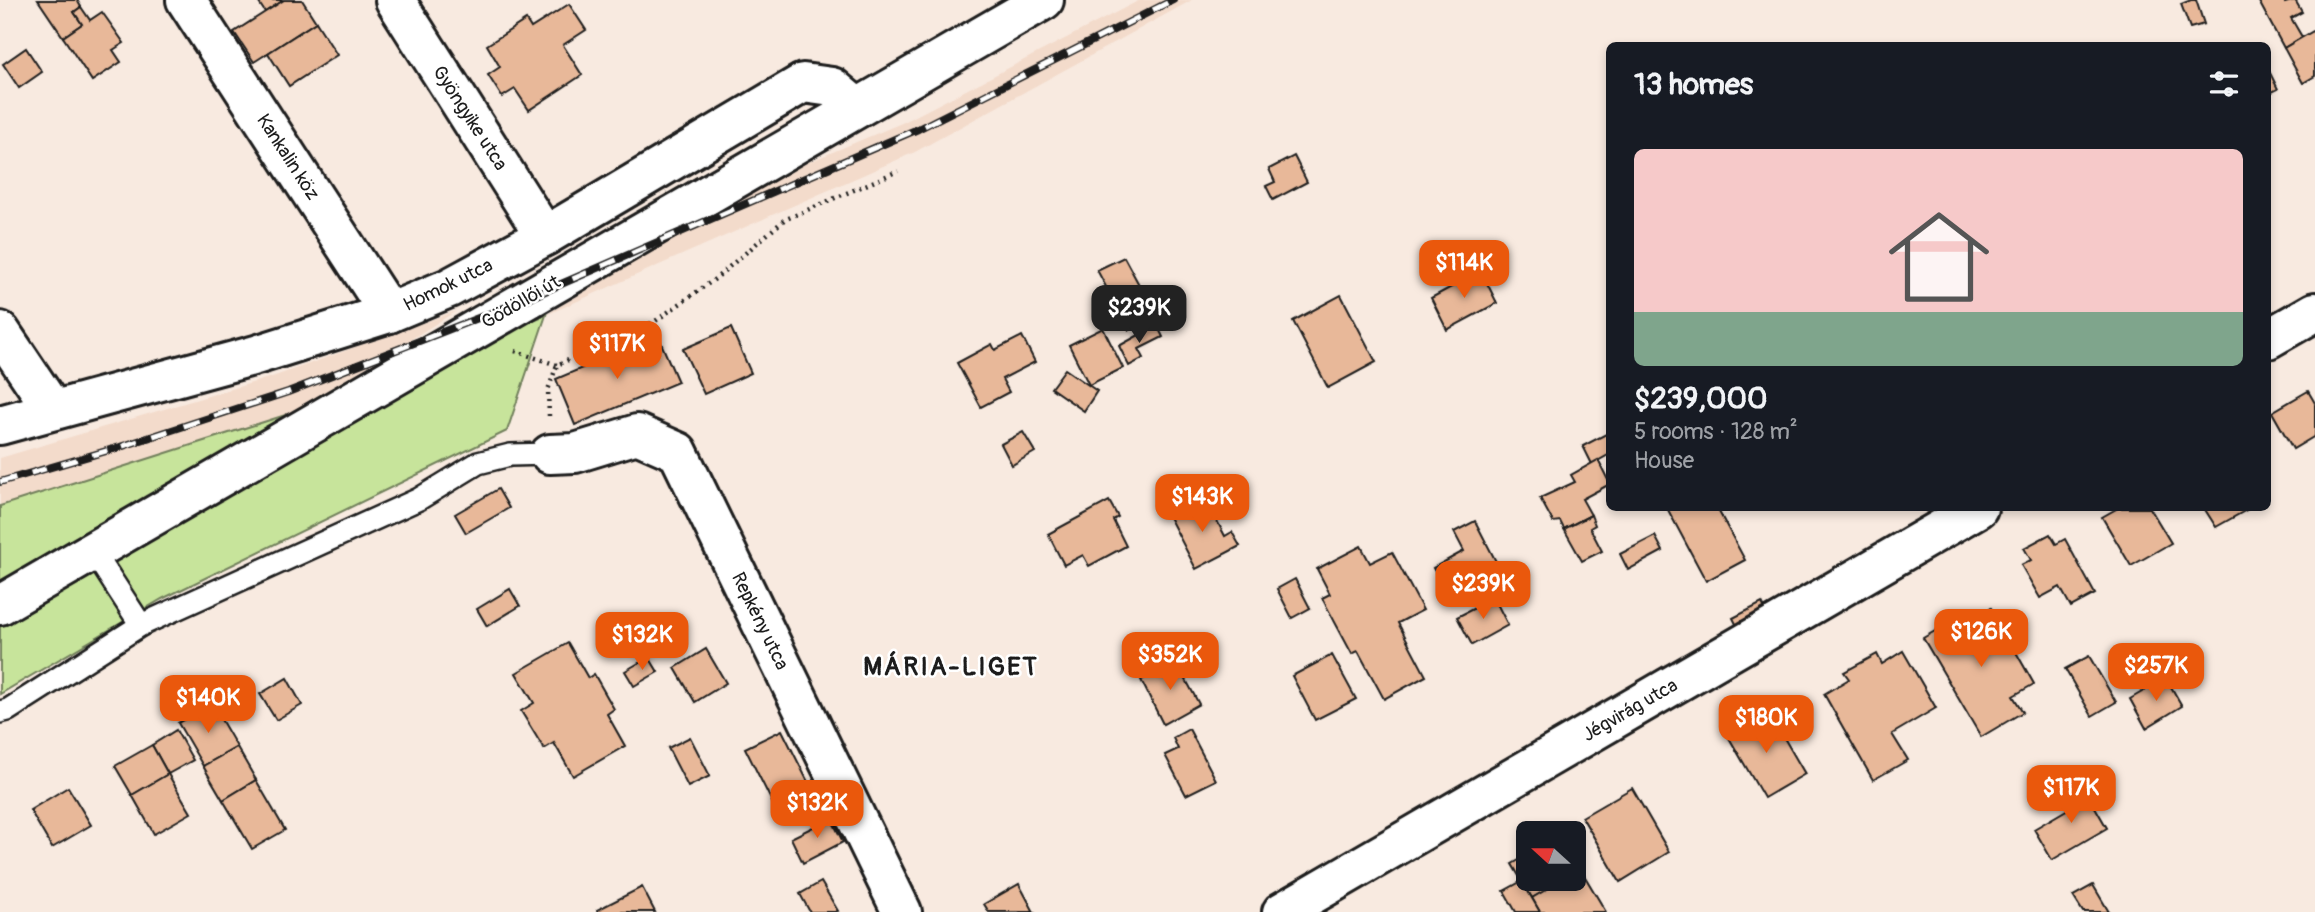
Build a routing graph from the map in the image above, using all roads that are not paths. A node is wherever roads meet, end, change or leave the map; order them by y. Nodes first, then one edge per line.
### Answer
1 (186, 0) edge
2 (395, 0) edge
3 (1044, 0) edge
4 (857, 108) junction
5 (545, 236) junction
6 (2315, 312) edge
7 (389, 313) junction
8 (0, 331) edge
9 (2271, 337) edge
10 (53, 410) junction
11 (0, 425) edge
12 (550, 454) joint
13 (1973, 511) edge
14 (93, 551) junction
15 (0, 605) edge
16 (141, 625) junction
17 (0, 712) edge
18 (902, 912) edge
19 (1282, 912) edge

1 - 7 street, Kankalin köz
2 - 5 street, Gyöngyike utca
3 - 4 street, Gödöllői út
4 - 5 street, Homok utca
4 - 14 street, Gödöllői út
5 - 7 street, Homok utca
6 - 9 street
7 - 10 street, Homok utca
8 - 10 street
10 - 11 street, Homok utca
12 - 16 lane
12 - 18 street, Repkény utca
13 - 19 street, Jégvirág utca
14 - 15 street, Gödöllői út
14 - 16 lane
16 - 17 lane

